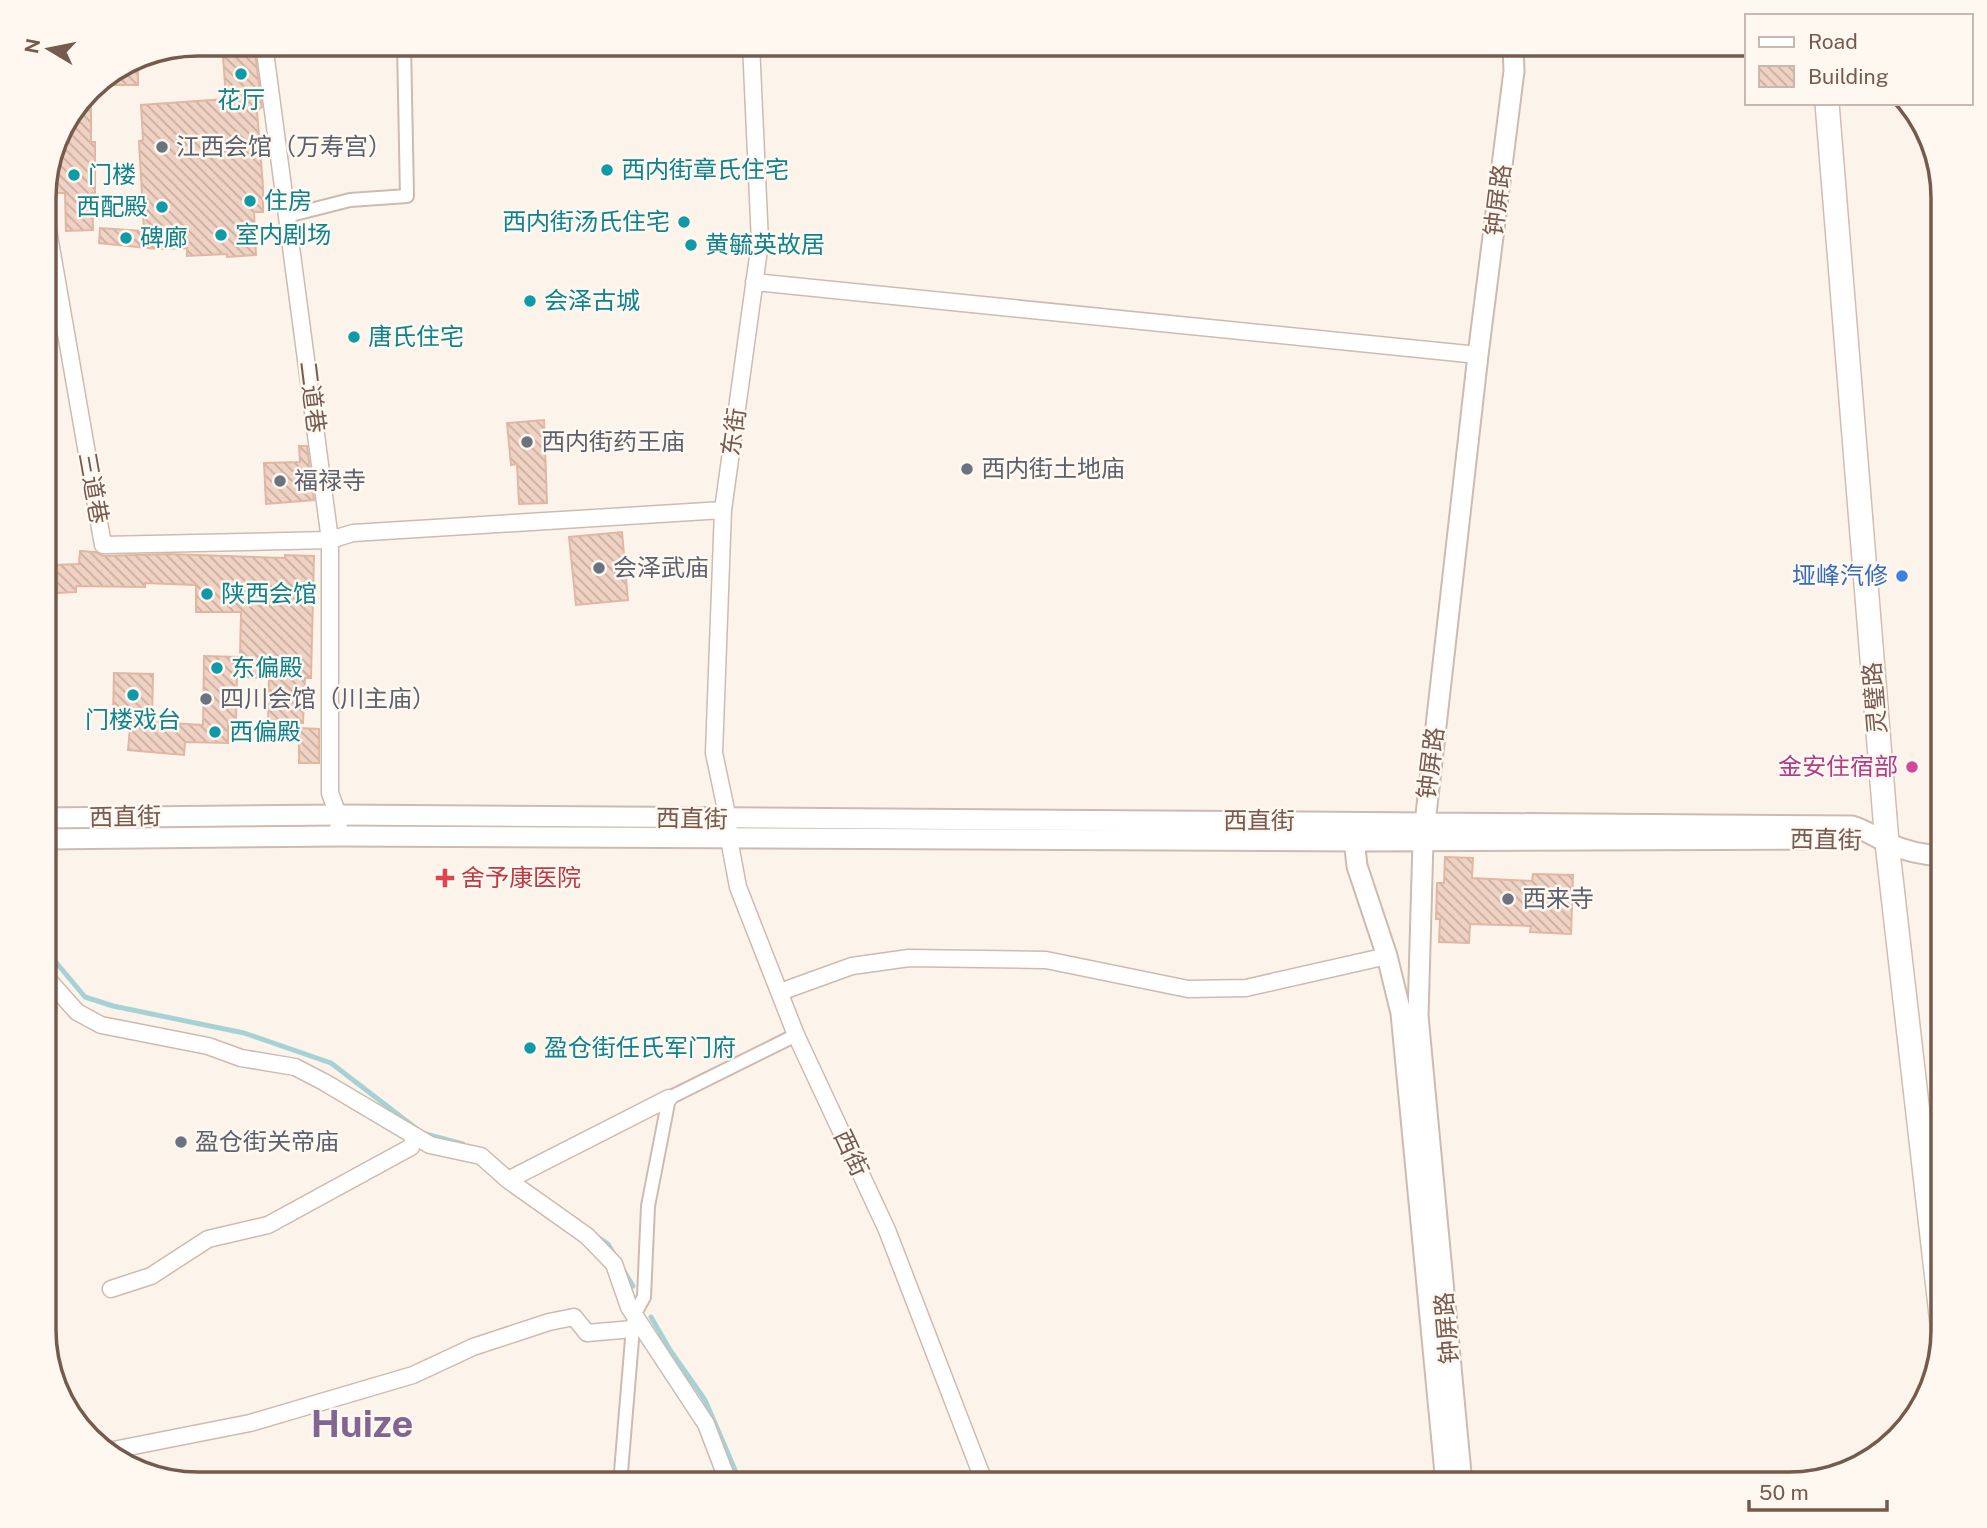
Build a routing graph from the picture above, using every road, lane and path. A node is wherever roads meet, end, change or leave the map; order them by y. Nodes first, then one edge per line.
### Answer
1 (266, 56) edge
2 (404, 56) edge
3 (752, 56) edge
4 (1513, 56) edge
5 (1827, 105) edge
6 (287, 216) junction
7 (56, 276) edge
8 (754, 282) junction
9 (1478, 355) junction
10 (723, 510) junction
11 (330, 540) junction
12 (338, 815) junction
13 (56, 818) edge
14 (729, 829) junction
15 (1353, 831) junction
16 (1424, 832) junction
17 (339, 836) junction
18 (56, 839) edge
19 (1887, 843) junction
20 (1931, 854) edge
21 (1387, 956) junction
22 (56, 988) edge
23 (780, 992) junction
24 (796, 1035) junction
25 (669, 1098) junction
26 (415, 1137) junction
27 (508, 1180) junction
28 (1931, 1227) edge
29 (111, 1289) dead end
30 (634, 1322) junction
31 (120, 1449) edge
32 (621, 1472) edge
33 (724, 1472) edge
34 (980, 1472) edge
35 (1445, 1472) edge
36 (1461, 1472) edge

1 - 6 street, 二道巷
2 - 6 street
3 - 8 street, 东街
4 - 9 street, 钟屏路
5 - 19 main road, 灵璧路
6 - 11 street, 二道巷
7 - 11 street, 三道巷
8 - 9 street
8 - 10 street, 东街
9 - 16 street, 钟屏路
10 - 11 street
10 - 14 street, 东街
11 - 12 street, 二道巷
12 - 13 street, 西直街
12 - 14 street, 西直街
12 - 17 street, 二道巷
14 - 15 street, 西直街
14 - 17 street, 西直街
14 - 23 street, 西街
15 - 16 street, 西直街
15 - 21 street, 钟屏路
16 - 19 street, 西直街
16 - 36 street, 钟屏路
17 - 18 street, 西直街
19 - 20 street, 西直街
19 - 28 main road, 灵璧路
21 - 23 street
21 - 35 street, 钟屏路
22 - 26 street
23 - 24 street, 西街
24 - 25 street
24 - 34 street, 西街
25 - 27 street
25 - 30 street
26 - 27 street
26 - 29 street
27 - 30 street
30 - 31 street
30 - 32 street
30 - 33 street

